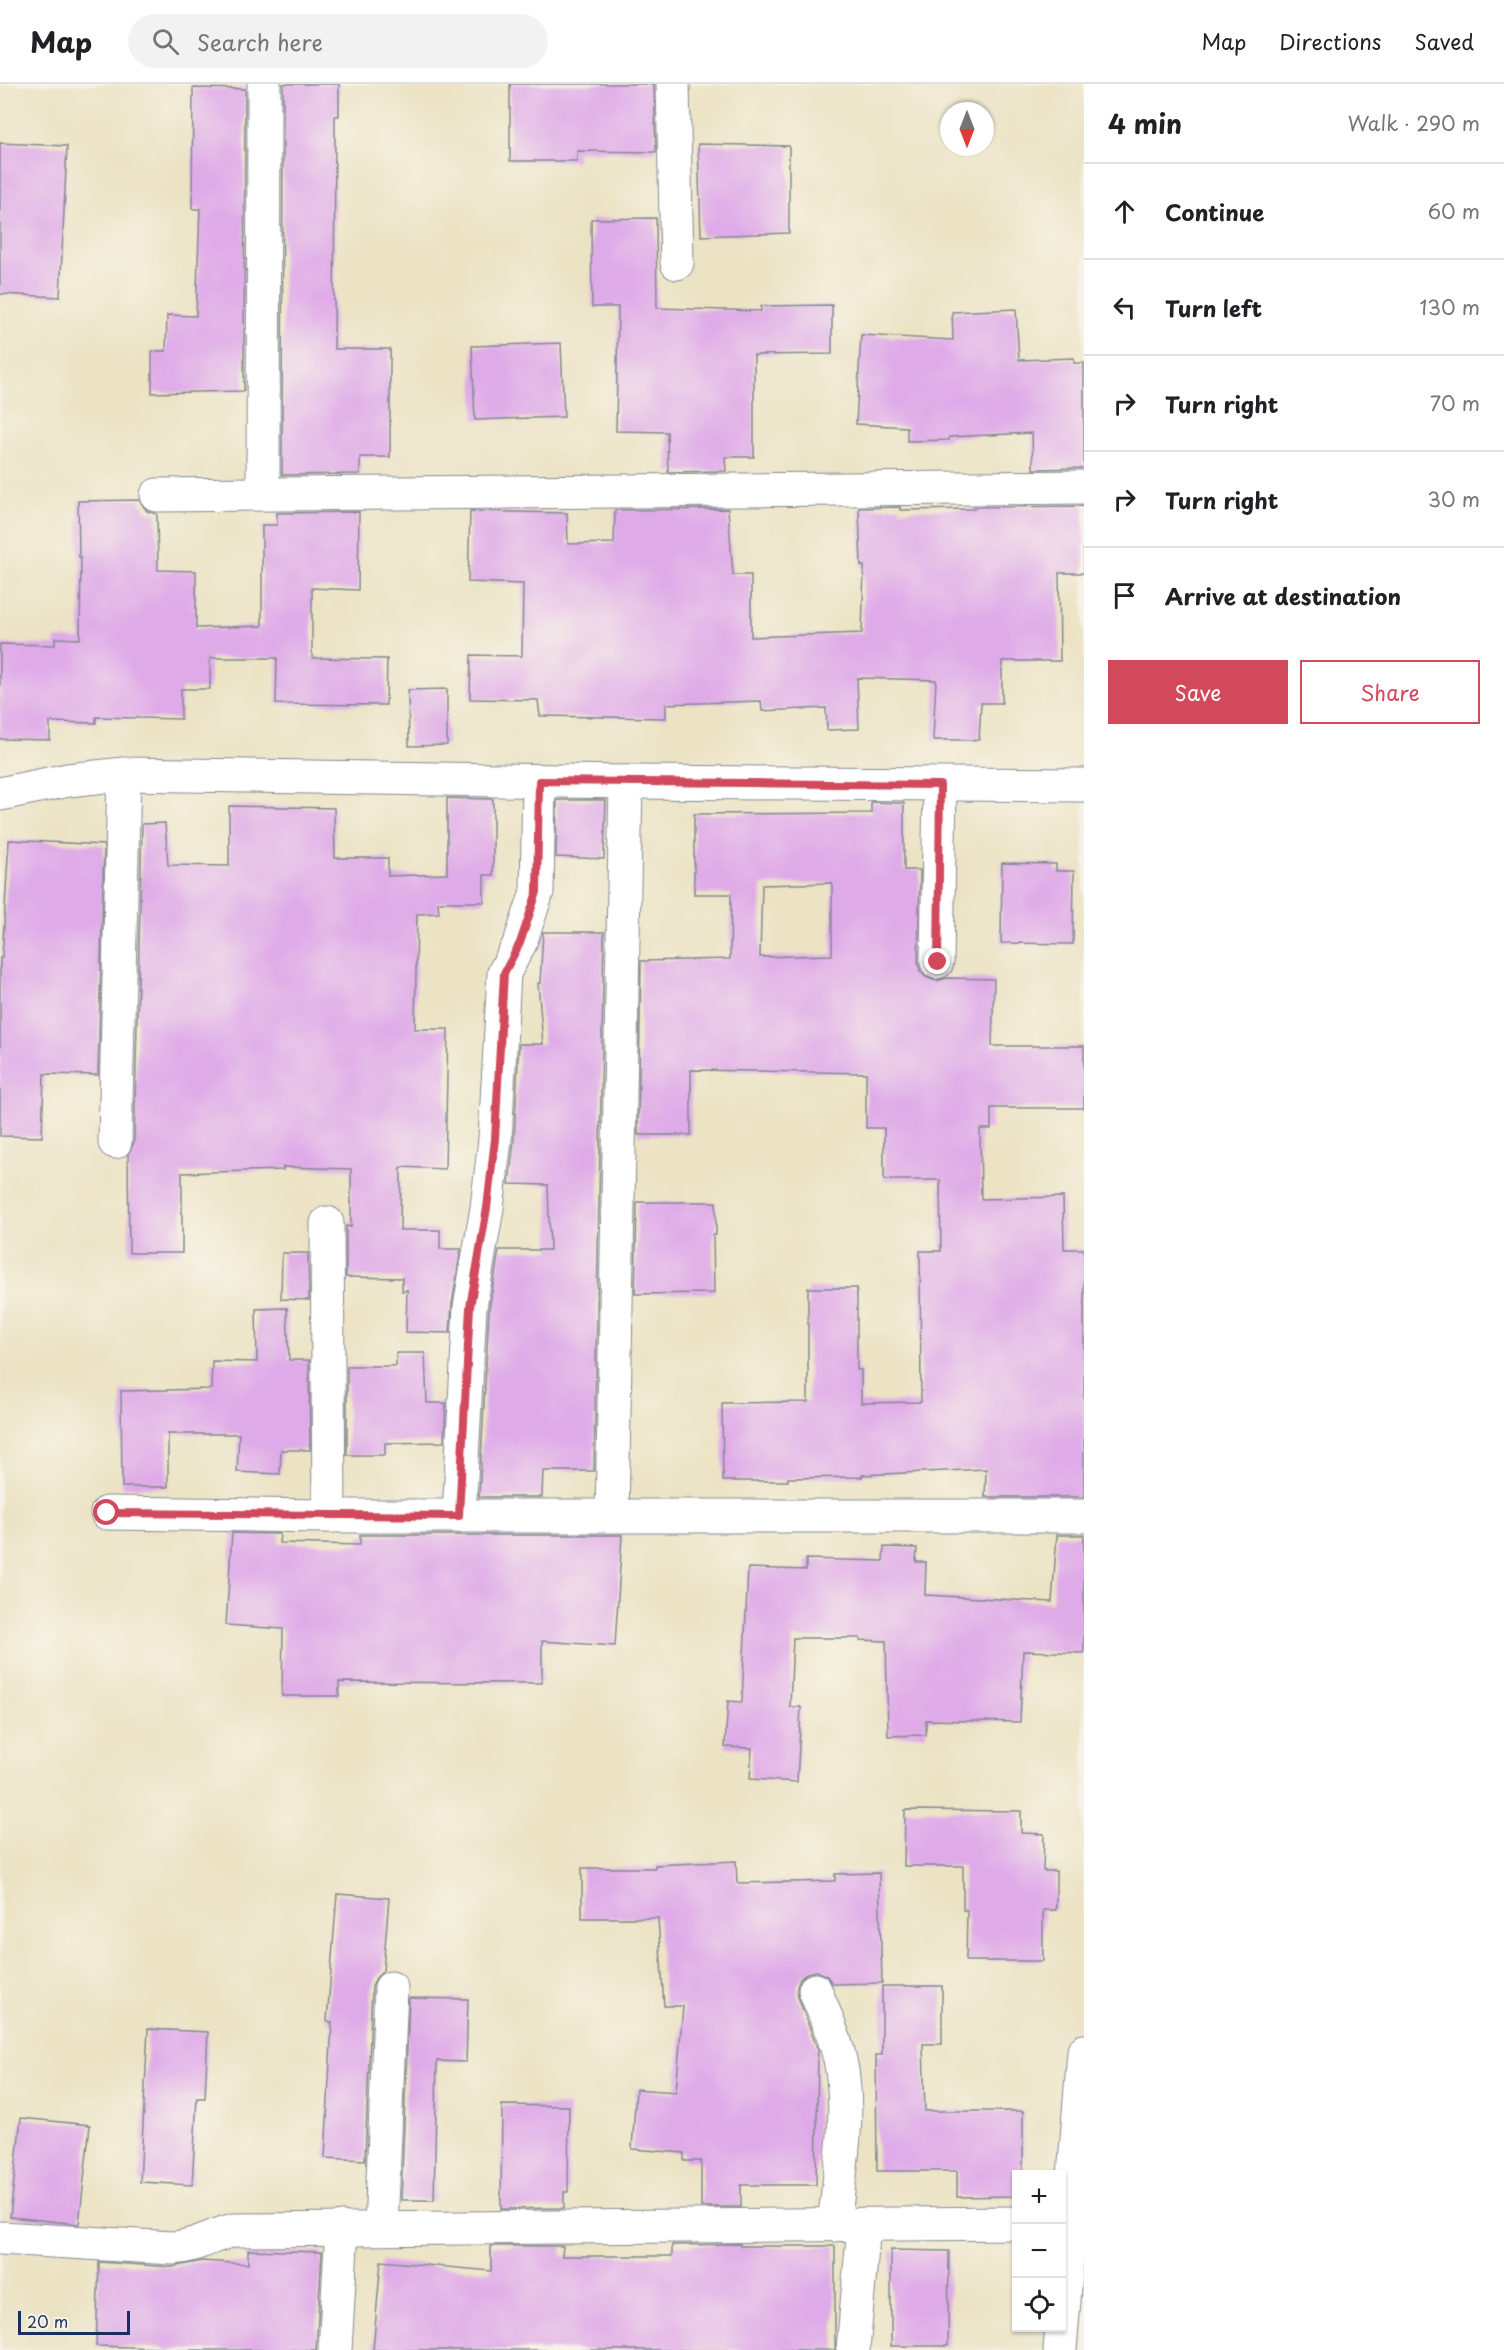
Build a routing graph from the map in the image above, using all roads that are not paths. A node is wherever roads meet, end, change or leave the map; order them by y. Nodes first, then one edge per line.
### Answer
1 (264, 84) edge
2 (673, 84) edge
3 (677, 262) dead end
4 (1084, 487) edge
5 (264, 493) junction
6 (157, 495) dead end
7 (124, 774) junction
8 (539, 781) junction
9 (626, 782) junction
10 (940, 785) junction
11 (1084, 785) edge
12 (0, 795) edge
13 (938, 962) dead end
14 (115, 1142) dead end
15 (327, 1223) dead end
16 (107, 1513) dead end
17 (329, 1516) junction
18 (459, 1516) junction
19 (612, 1516) junction
20 (1084, 1516) edge
21 (391, 1988) dead end
22 (815, 1990) dead end
23 (1084, 2051) edge
24 (1072, 2222) edge
25 (1012, 2223) edge
26 (849, 2225) junction
27 (342, 2228) junction
28 (381, 2228) junction
29 (0, 2238) edge
30 (335, 2350) edge
31 (853, 2350) edge
32 (1060, 2350) edge

1 - 5 street
2 - 3 street
4 - 5 street
5 - 6 street
7 - 8 street
7 - 12 street
7 - 14 street
8 - 9 street
8 - 18 street
9 - 10 street
9 - 19 street
10 - 11 street
10 - 13 street
15 - 17 street
16 - 17 street
17 - 18 street
18 - 19 street
19 - 20 street
21 - 28 street
22 - 26 street
23 - 24 street
24 - 32 street
25 - 26 street
26 - 28 street
26 - 31 street
27 - 28 street
27 - 29 street
27 - 30 street

